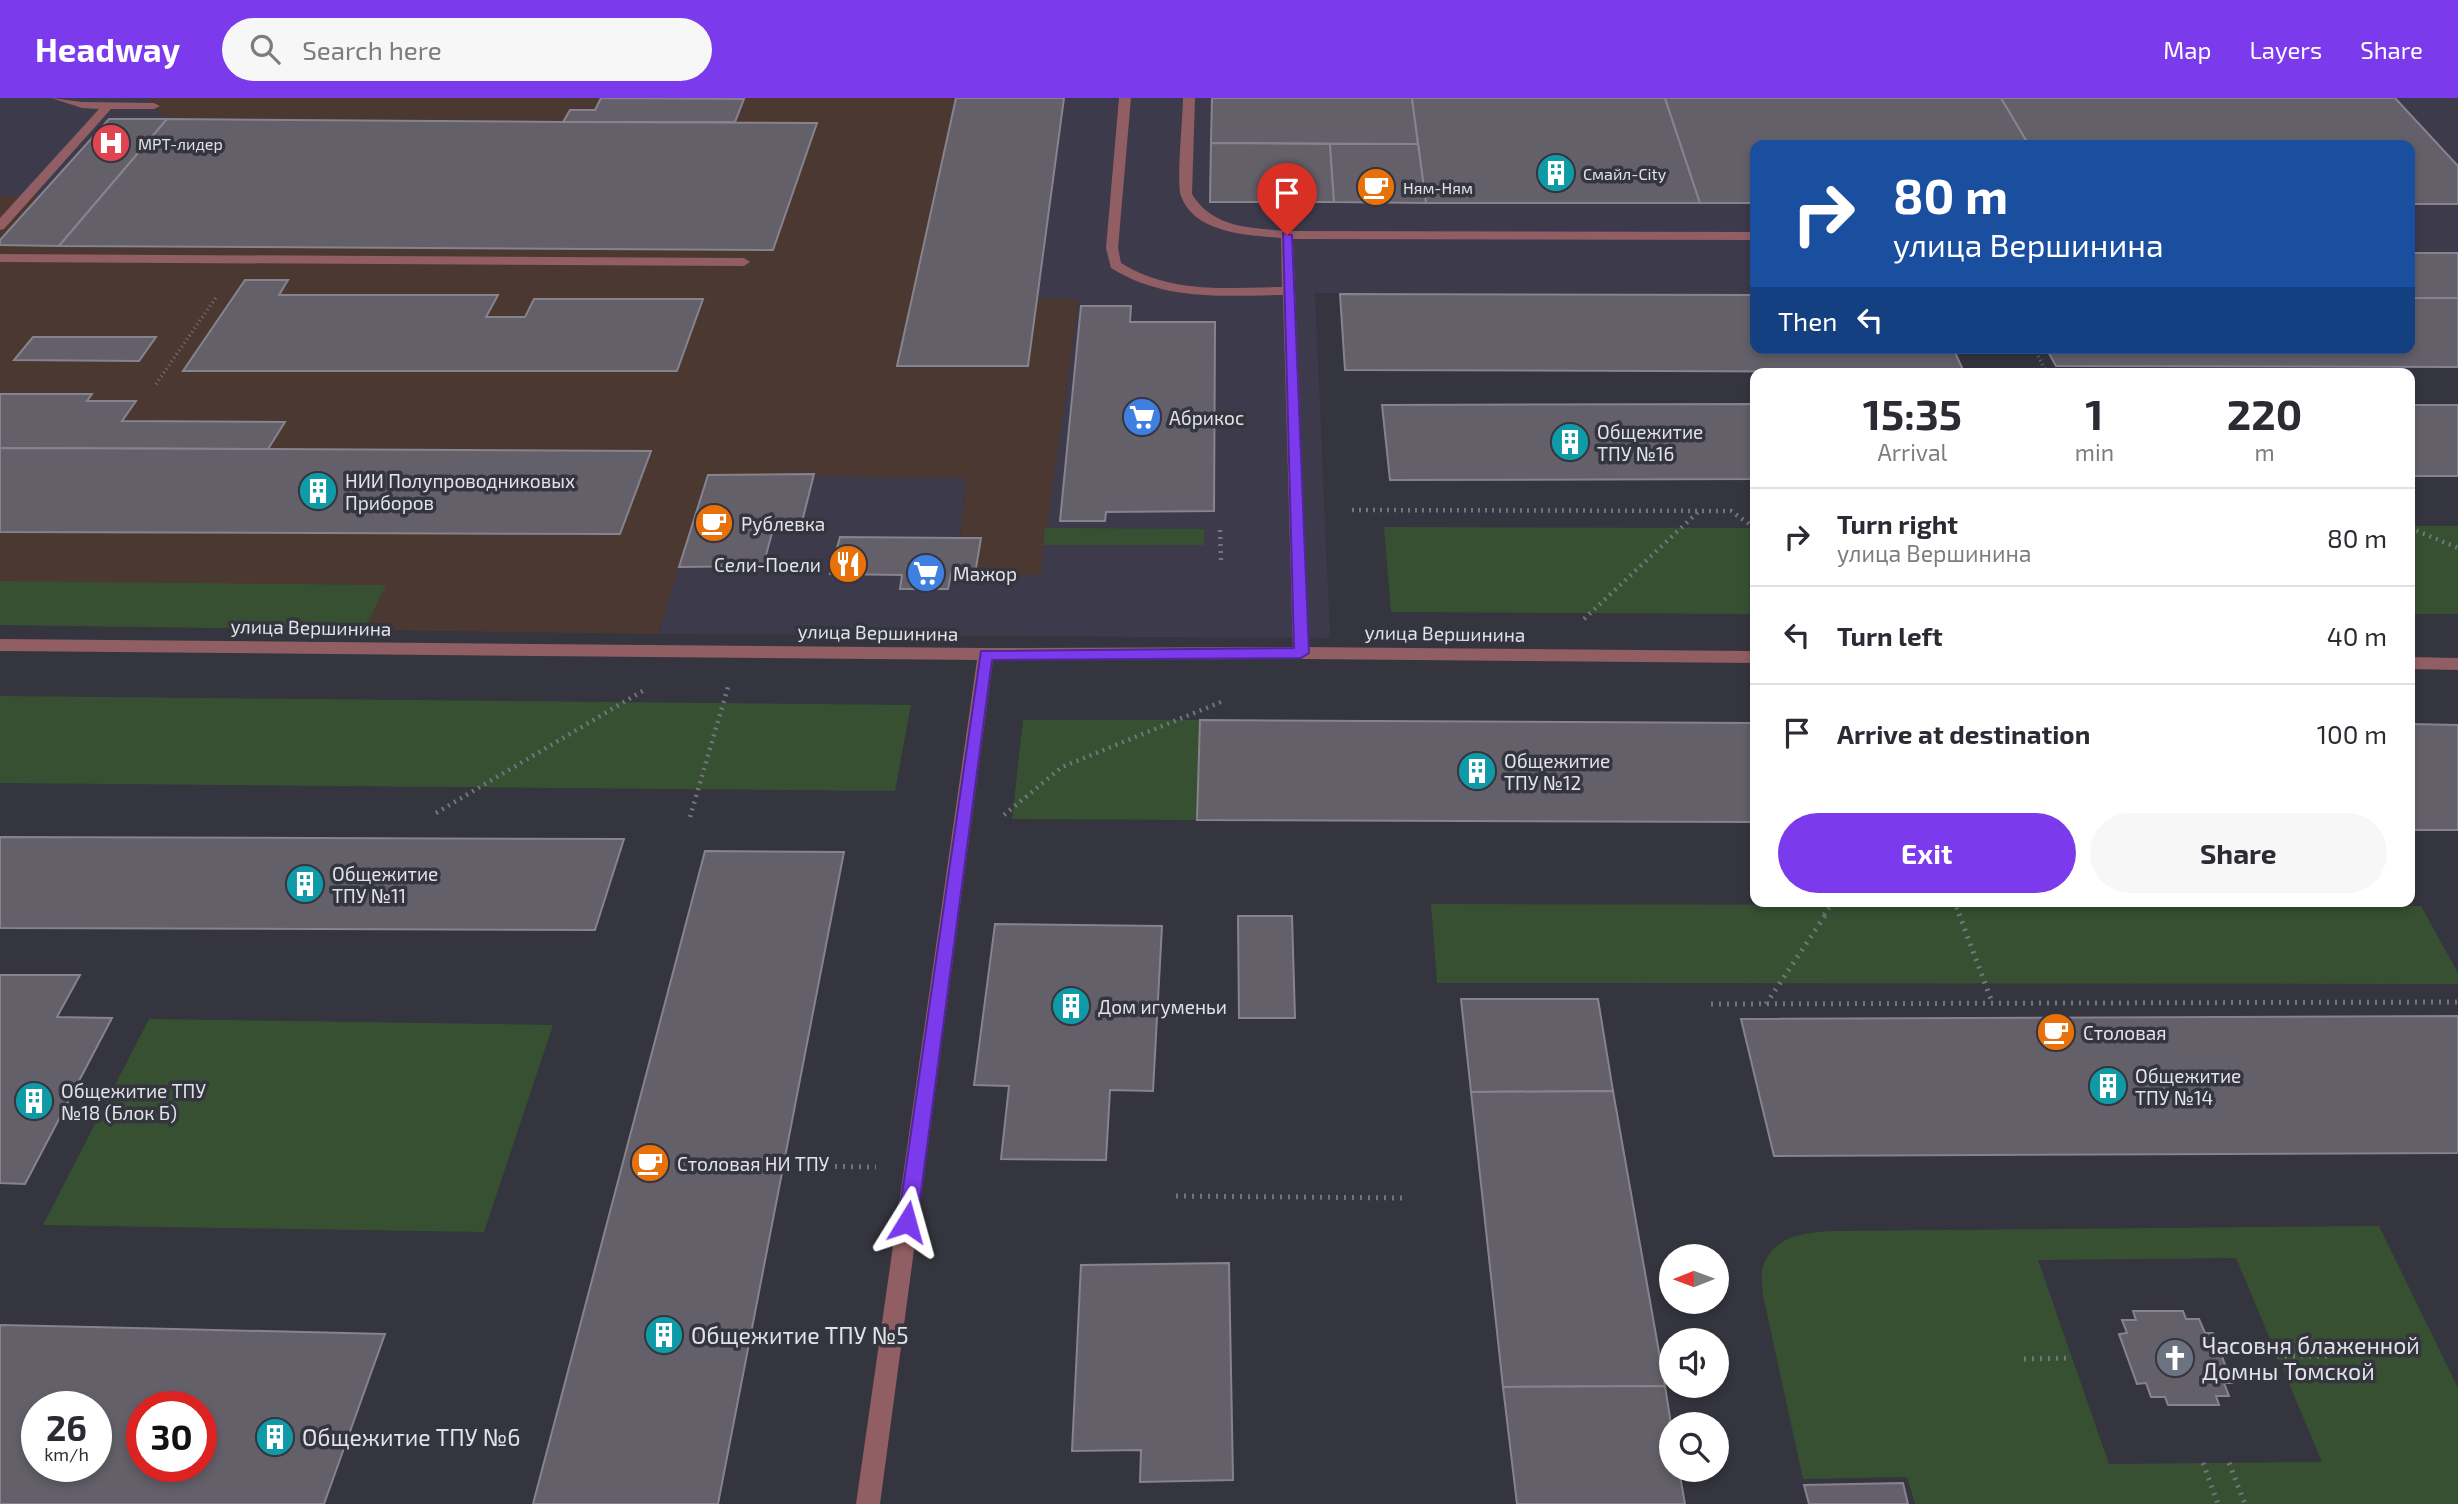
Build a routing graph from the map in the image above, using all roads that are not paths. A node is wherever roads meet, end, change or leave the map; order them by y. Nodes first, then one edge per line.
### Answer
1 (57, 98) edge
2 (1125, 98) edge
3 (1189, 98) edge
4 (107, 106) junction
5 (154, 106) dead end
6 (0, 226) edge
7 (1287, 235) junction
8 (1750, 236) edge
9 (0, 258) edge
10 (744, 262) dead end
11 (1289, 291) junction
12 (0, 645) edge
13 (1301, 653) junction
14 (986, 654) junction
15 (1750, 657) edge
16 (2415, 663) edge
17 (2458, 664) edge
18 (868, 1504) edge

1 - 4 street
2 - 11 street
3 - 7 street
4 - 5 street
4 - 6 street
7 - 8 street
7 - 11 street
9 - 10 street
11 - 13 street
12 - 14 street, улица Вершинина
13 - 14 street, улица Вершинина
13 - 15 street, улица Вершинина
14 - 18 street
16 - 17 street

